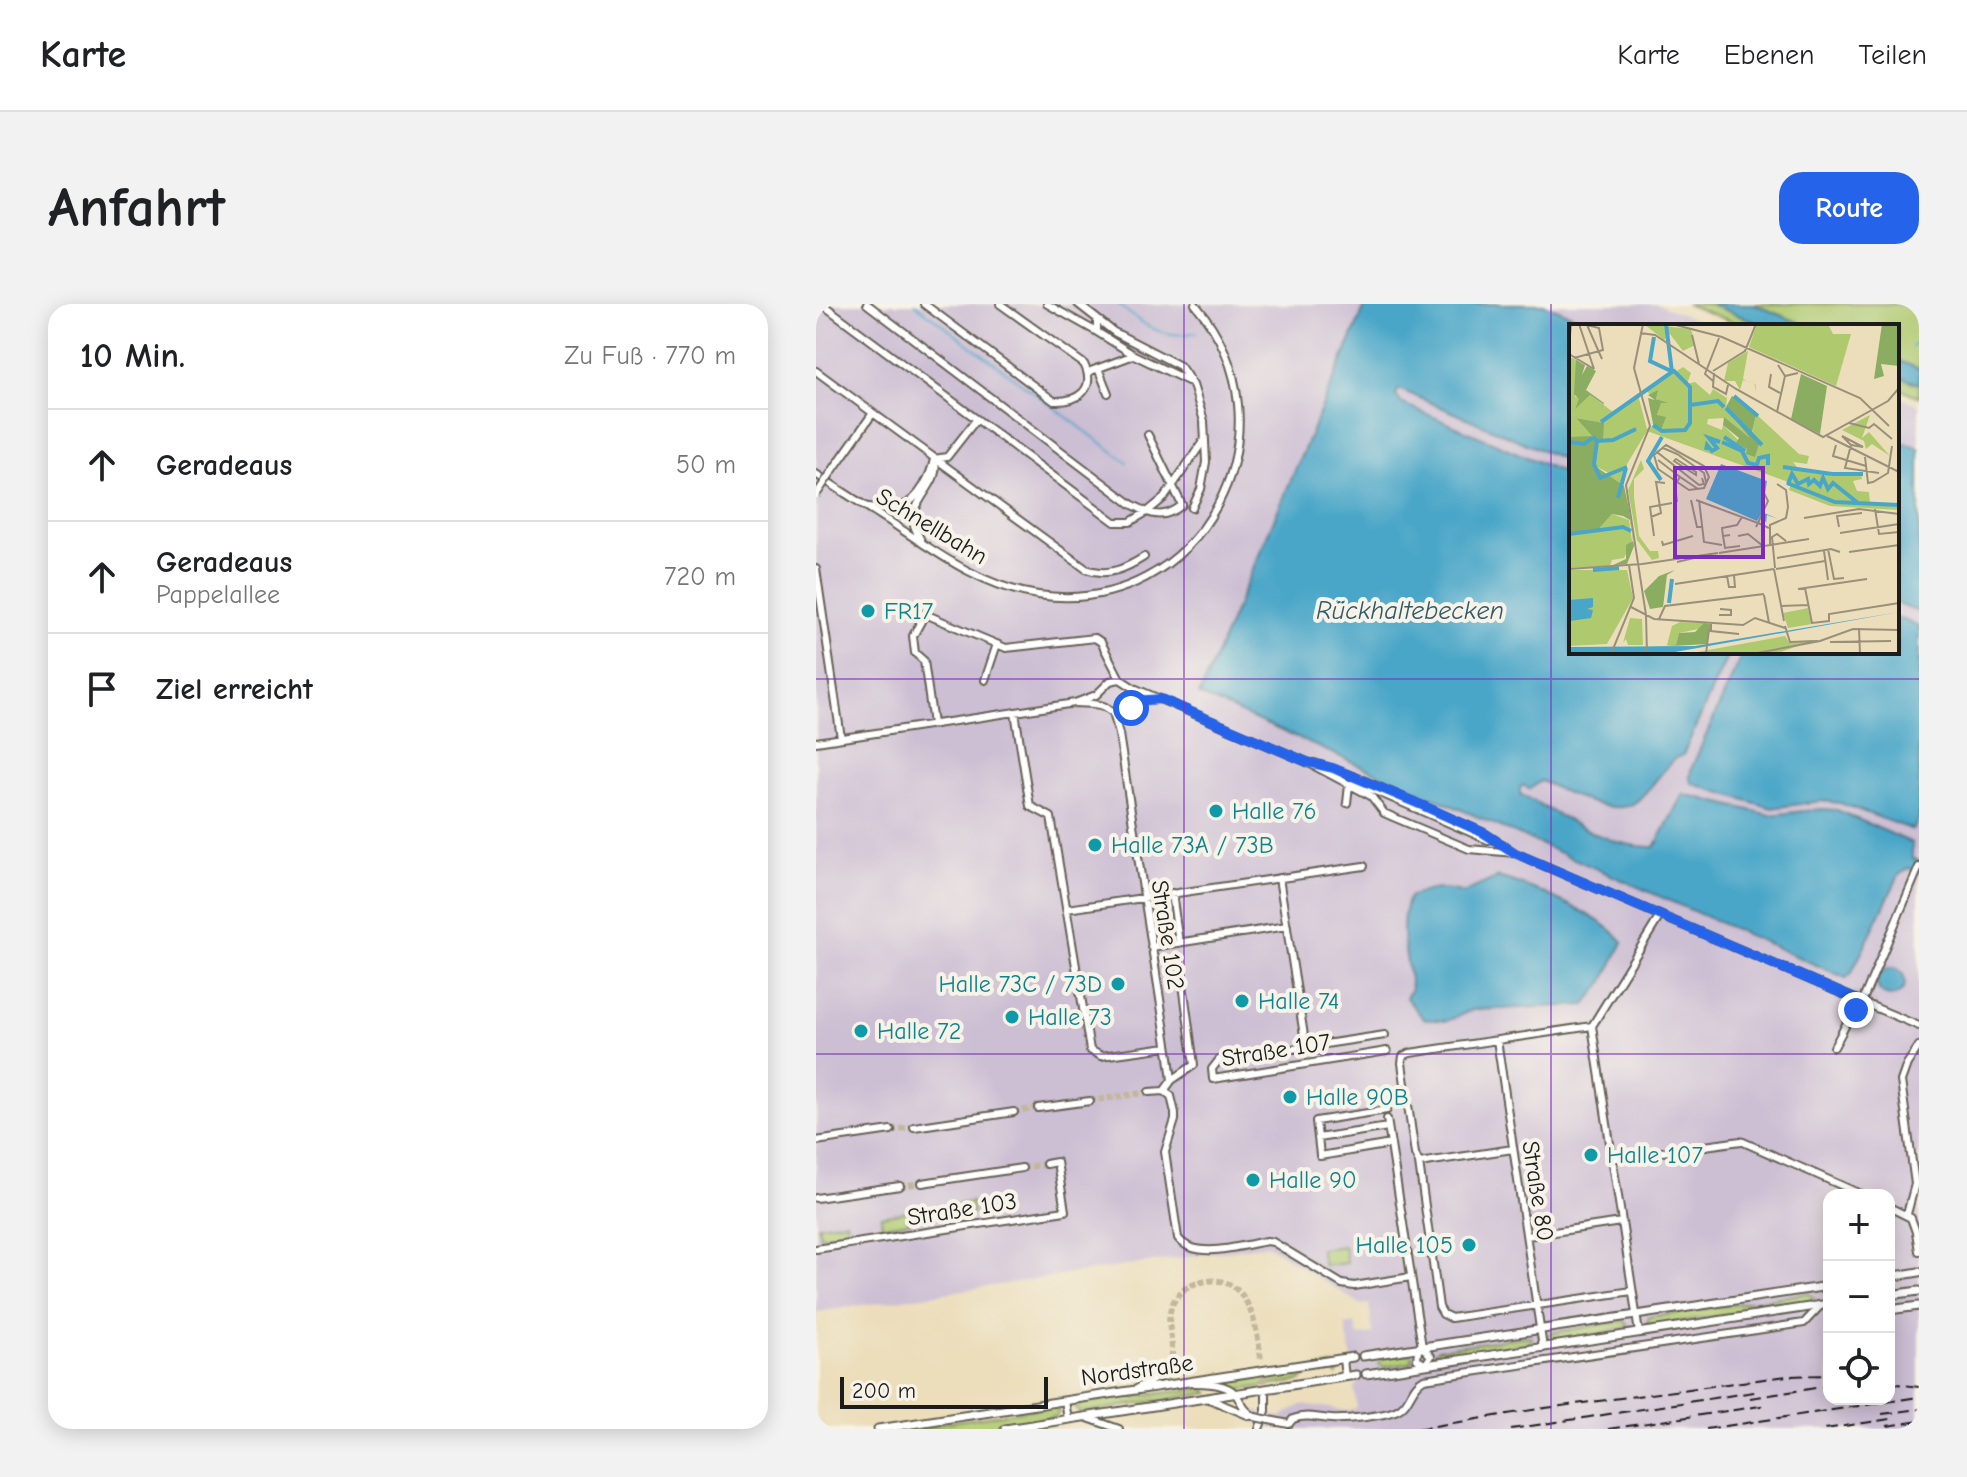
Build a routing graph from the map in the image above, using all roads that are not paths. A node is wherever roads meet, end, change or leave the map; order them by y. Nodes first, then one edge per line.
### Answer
1 (822, 304) edge
2 (867, 304) edge
3 (924, 304) edge
4 (1000, 304) edge
5 (1047, 304) edge
6 (1078, 304) edge
7 (1195, 304) edge
8 (1097, 319) junction
9 (1097, 332) junction
10 (1134, 355) junction
11 (1098, 368) junction
12 (816, 371) edge
13 (1088, 372) junction
14 (1192, 383) junction
15 (1108, 393) dead end
16 (873, 413) junction
17 (976, 420) junction
18 (1148, 435) dead end
19 (1204, 440) junction
20 (934, 459) junction
21 (816, 474) edge
22 (1173, 485) junction
23 (816, 495) edge
24 (864, 506) junction
25 (1192, 508) dead end
26 (1147, 512) junction
27 (922, 543) junction
28 (1144, 557) dead end
29 (816, 569) edge
30 (997, 644) junction
31 (1108, 658) junction
32 (1120, 679) junction
33 (985, 680) dead end
34 (1108, 683) junction
35 (1134, 688) junction
36 (1102, 690) junction
37 (1161, 699) junction
38 (1135, 701) junction
39 (1075, 703) junction
40 (1104, 706) junction
41 (1015, 712) junction
42 (1113, 712) junction
43 (1126, 712) junction
44 (933, 724) junction
45 (1119, 734) junction
46 (841, 738) junction
47 (816, 742) edge
48 (1307, 762) junction
49 (1349, 785) junction
50 (1347, 803) dead end
51 (1406, 804) junction
52 (1438, 818) junction
53 (1397, 820) junction
54 (1429, 833) junction
55 (1471, 833) junction
56 (1499, 844) junction
57 (1468, 848) junction
58 (1515, 853) junction
59 (1364, 866) dead end
60 (1918, 870) edge
61 (1279, 878) junction
62 (1172, 893) junction
63 (1144, 897) junction
64 (1067, 909) junction
65 (1660, 916) junction
66 (1287, 926) junction
67 (1179, 943) junction
68 (1151, 947) junction
69 (1180, 962) dead end
70 (1862, 1002) junction
71 (1592, 1026) junction
72 (1919, 1026) edge
73 (1385, 1035) dead end
74 (1497, 1040) junction
75 (1919, 1046) edge
76 (1167, 1047) junction
77 (1834, 1047) dead end
78 (1306, 1048) junction
79 (1387, 1051) dead end
80 (1172, 1080) junction
81 (1164, 1091) junction
82 (1149, 1092) tunnel mouth
83 (1090, 1101) tunnel mouth
84 (1041, 1108) tunnel mouth
85 (1387, 1110) dead end
86 (1014, 1112) tunnel mouth
87 (1387, 1119) dead end
88 (914, 1127) tunnel mouth
89 (1388, 1127) junction
90 (891, 1130) tunnel mouth
91 (1318, 1138) junction
92 (816, 1141) edge
93 (1391, 1144) junction
94 (1513, 1149) junction
95 (1611, 1159) junction
96 (1052, 1163) dead end
97 (1419, 1163) junction
98 (1022, 1168) tunnel mouth
99 (922, 1183) tunnel mouth
100 (900, 1186) tunnel mouth
101 (1849, 1189) edge
102 (816, 1198) edge
103 (1895, 1209) edge
104 (1907, 1214) junction
105 (1621, 1222) junction
106 (1527, 1236) junction
107 (816, 1249) edge
108 (1919, 1251) edge
109 (1919, 1272) edge
110 (1895, 1276) edge
111 (1411, 1277) junction
112 (1823, 1287) edge
113 (1632, 1291) junction
114 (1919, 1291) edge
115 (1895, 1294) edge
116 (1537, 1305) junction
117 (1823, 1305) edge
118 (1919, 1306) edge
119 (1823, 1307) edge
120 (1895, 1309) edge
121 (1636, 1315) junction
122 (1541, 1329) junction
123 (1639, 1333) junction
124 (1422, 1347) junction
125 (1543, 1348) junction
126 (1353, 1357) dead end
127 (1343, 1359) junction
128 (1425, 1365) junction
129 (1164, 1374) dead end
130 (1356, 1375) dead end
131 (1345, 1377) junction
132 (1188, 1382) junction
133 (1129, 1391) junction
134 (1237, 1395) junction
135 (1266, 1395) tunnel mouth
136 (1209, 1399) junction
137 (1065, 1401) junction
138 (1254, 1416) junction
139 (1085, 1417) junction
140 (1068, 1419) junction
141 (878, 1429) edge
142 (1005, 1429) edge
143 (1119, 1429) edge
144 (1259, 1429) edge

1 - 17 street
2 - 26 street
3 - 13 street
4 - 13 street
5 - 9 street
6 - 8 street
7 - 27 street, Schnellbahn
8 - 9 street
8 - 14 street
9 - 10 street
10 - 11 street
10 - 14 street
11 - 13 street
11 - 15 street
12 - 16 street
14 - 19 street
16 - 20 street
16 - 23 street, bridge
17 - 20 street
17 - 26 street
18 - 22 street
19 - 22 street
19 - 25 street
20 - 24 street
20 - 27 street
20 - 28 street
21 - 24 street, Schnellbahn
22 - 26 street
22 - 26 street
24 - 27 street, Schnellbahn
29 - 46 street
30 - 31 street
30 - 33 street
30 - 44 street
31 - 32 street
31 - 34 street
32 - 34 street
32 - 35 street
34 - 36 street
35 - 37 street
35 - 38 street
36 - 39 street
36 - 40 street
37 - 38 street
37 - 48 street
38 - 43 street
39 - 40 street
39 - 41 street
40 - 42 street
41 - 44 street
41 - 64 street
42 - 43 street
42 - 45 street, Straße 102
43 - 45 street, Straße 102
44 - 46 street
45 - 63 street, Straße 102
46 - 47 street
48 - 49 street
48 - 56 street
49 - 50 street
49 - 51 street
49 - 53 street
51 - 52 street
51 - 53 street
52 - 54 street
52 - 55 street
53 - 54 street
54 - 57 street
55 - 56 street
55 - 57 street
56 - 58 street
57 - 58 street
58 - 65 street
59 - 61 street
60 - 70 street
61 - 62 street
61 - 66 street
62 - 63 street
62 - 67 street
63 - 64 street
63 - 68 street, Straße 102
64 - 76 street
65 - 70 street
65 - 71 street
66 - 67 street
66 - 78 street
67 - 68 street
68 - 76 street, Straße 102
69 - 80 street, Straße 102
70 - 72 street
70 - 77 street
71 - 74 street
71 - 95 street
73 - 78 street, Straße 107
74 - 94 street, Straße 80
74 - 97 street
75 - 104 street
76 - 80 street, Straße 102
78 - 79 street, Straße 107
80 - 81 street
81 - 82 street
81 - 111 street
83 - 84 street
85 - 91 street
86 - 88 street
87 - 89 street
89 - 91 street
89 - 93 street
90 - 92 street
91 - 93 street
93 - 111 street
94 - 97 street
94 - 106 street, Straße 80
95 - 101 street
95 - 105 street
96 - 107 street, Straße 103
97 - 116 street
98 - 99 street
100 - 102 street
103 - 104 street
104 - 108 street
105 - 106 street
105 - 113 street
106 - 116 street, Straße 80
109 - 110 street
111 - 124 street
112 - 121 street
113 - 116 street
113 - 121 street
114 - 115 street
116 - 122 street, Straße 80
117 - 123 street
118 - 120 street
119 - 138 street, bridge
121 - 122 street
121 - 123 street
122 - 124 street
122 - 125 street, Straße 80
123 - 125 street
124 - 128 street
124 - 128 street
125 - 128 street
126 - 127 street, Nordstraße
127 - 131 street
127 - 132 street, Nordstraße
129 - 133 street
130 - 131 street, Nordstraße
131 - 134 street, Nordstraße
132 - 133 street, Nordstraße
132 - 134 street
133 - 137 street, Nordstraße
134 - 136 street, Nordstraße
134 - 138 street
135 - 144 street
136 - 138 street
136 - 139 street, Nordstraße
137 - 140 street
137 - 141 street, Nordstraße
139 - 140 street, Nordstraße
139 - 143 street
140 - 142 street, Nordstraße

